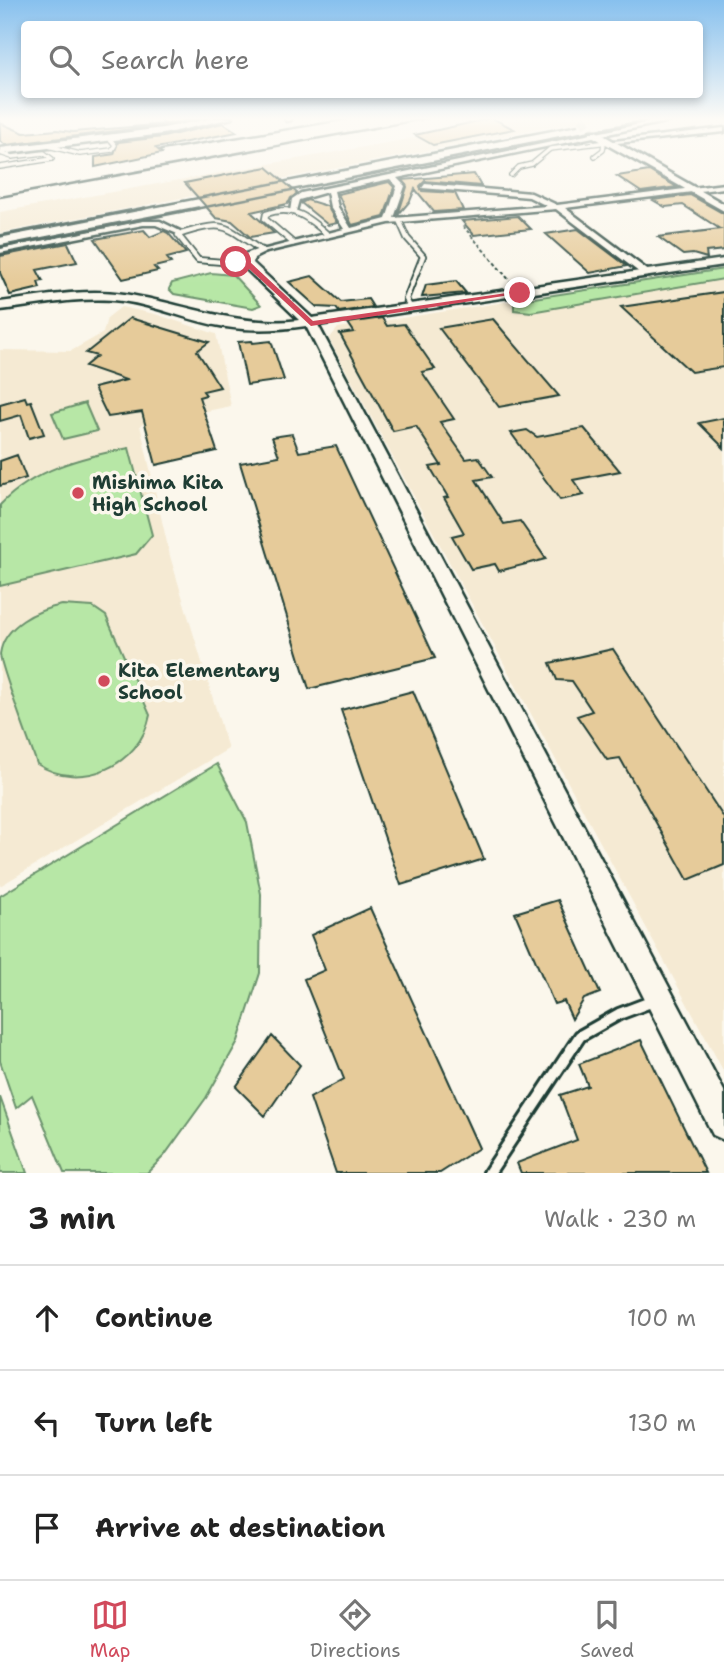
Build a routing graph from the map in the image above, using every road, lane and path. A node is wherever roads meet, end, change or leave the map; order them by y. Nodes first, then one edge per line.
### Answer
1 (409, 173) edge
2 (513, 173) edge
3 (663, 173) edge
4 (511, 175) dead end
5 (391, 176) junction
6 (425, 186) dead end
7 (724, 186) edge
8 (330, 189) junction
9 (694, 190) junction
10 (557, 207) junction
11 (724, 208) edge
12 (293, 209) junction
13 (455, 215) junction
14 (399, 220) junction
15 (389, 221) junction
16 (348, 230) junction
17 (180, 233) junction
18 (328, 235) junction
19 (293, 243) junction
20 (0, 251) edge
21 (262, 251) junction
22 (724, 262) edge
23 (247, 264) junction
24 (647, 274) junction
25 (520, 293) junction
26 (0, 306) edge
27 (411, 309) junction
28 (311, 324) junction
29 (659, 999) junction
30 (724, 1124) edge
31 (489, 1173) edge

1 - 5 street
2 - 4 lane
3 - 9 street
5 - 8 street
5 - 15 street
6 - 10 street
7 - 9 street
8 - 12 street
8 - 16 street
9 - 10 street
9 - 11 street
10 - 13 street
10 - 24 street
12 - 18 lane
12 - 19 lane
13 - 14 street
13 - 25 path
14 - 15 street
14 - 27 lane
15 - 16 street
16 - 18 street
17 - 20 street
17 - 21 lane
17 - 23 lane
18 - 19 street
19 - 21 street
21 - 23 street
22 - 24 street
23 - 28 street
24 - 25 street
25 - 27 street
26 - 28 street
27 - 28 street
28 - 29 street
29 - 30 street
29 - 31 lane

